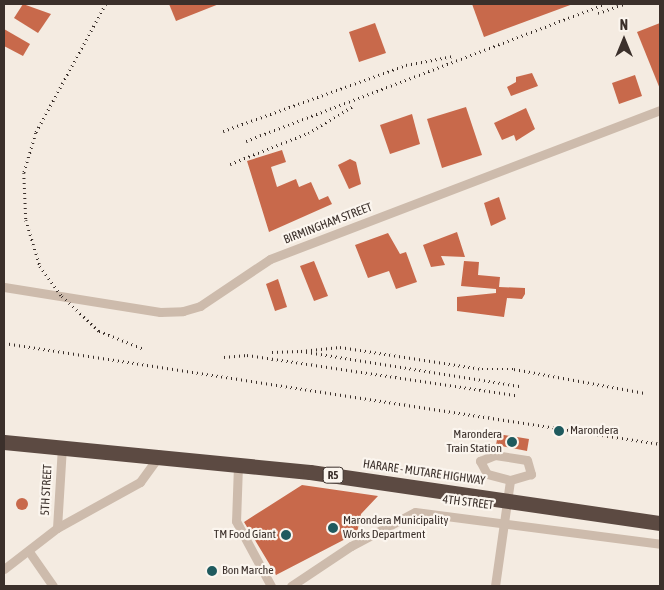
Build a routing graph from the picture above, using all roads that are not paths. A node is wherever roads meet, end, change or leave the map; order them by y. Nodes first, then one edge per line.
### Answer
1 (660, 110) edge
2 (4, 287) edge
3 (4, 442) edge
4 (62, 446) junction
5 (160, 454) junction
6 (238, 465) junction
7 (510, 480) junction
8 (509, 500) junction
9 (506, 520) junction
10 (660, 523) edge
11 (57, 528) junction
12 (660, 544) edge
13 (30, 553) junction
14 (4, 570) edge
15 (53, 586) edge
16 (271, 586) edge
17 (291, 586) edge
18 (495, 586) edge

1 - 2 street, BIRMINGHAM STREET
3 - 4 highway, HARARE - MUTARE HIGHWAY / R5
4 - 5 highway, HARARE - MUTARE HIGHWAY / R5
4 - 11 street, 5TH STREET
5 - 6 highway, HARARE - MUTARE HIGHWAY / R5
5 - 11 street
6 - 8 highway, HARARE - MUTARE HIGHWAY / R5
6 - 16 street
7 - 7 street
7 - 8 street
8 - 9 street
8 - 10 highway, HARARE - MUTARE HIGHWAY / R5
9 - 12 street, 4TH STREET
9 - 17 street, 4TH STREET
9 - 18 street
11 - 13 street, 5TH STREET
13 - 14 street, 5TH STREET
13 - 15 street

